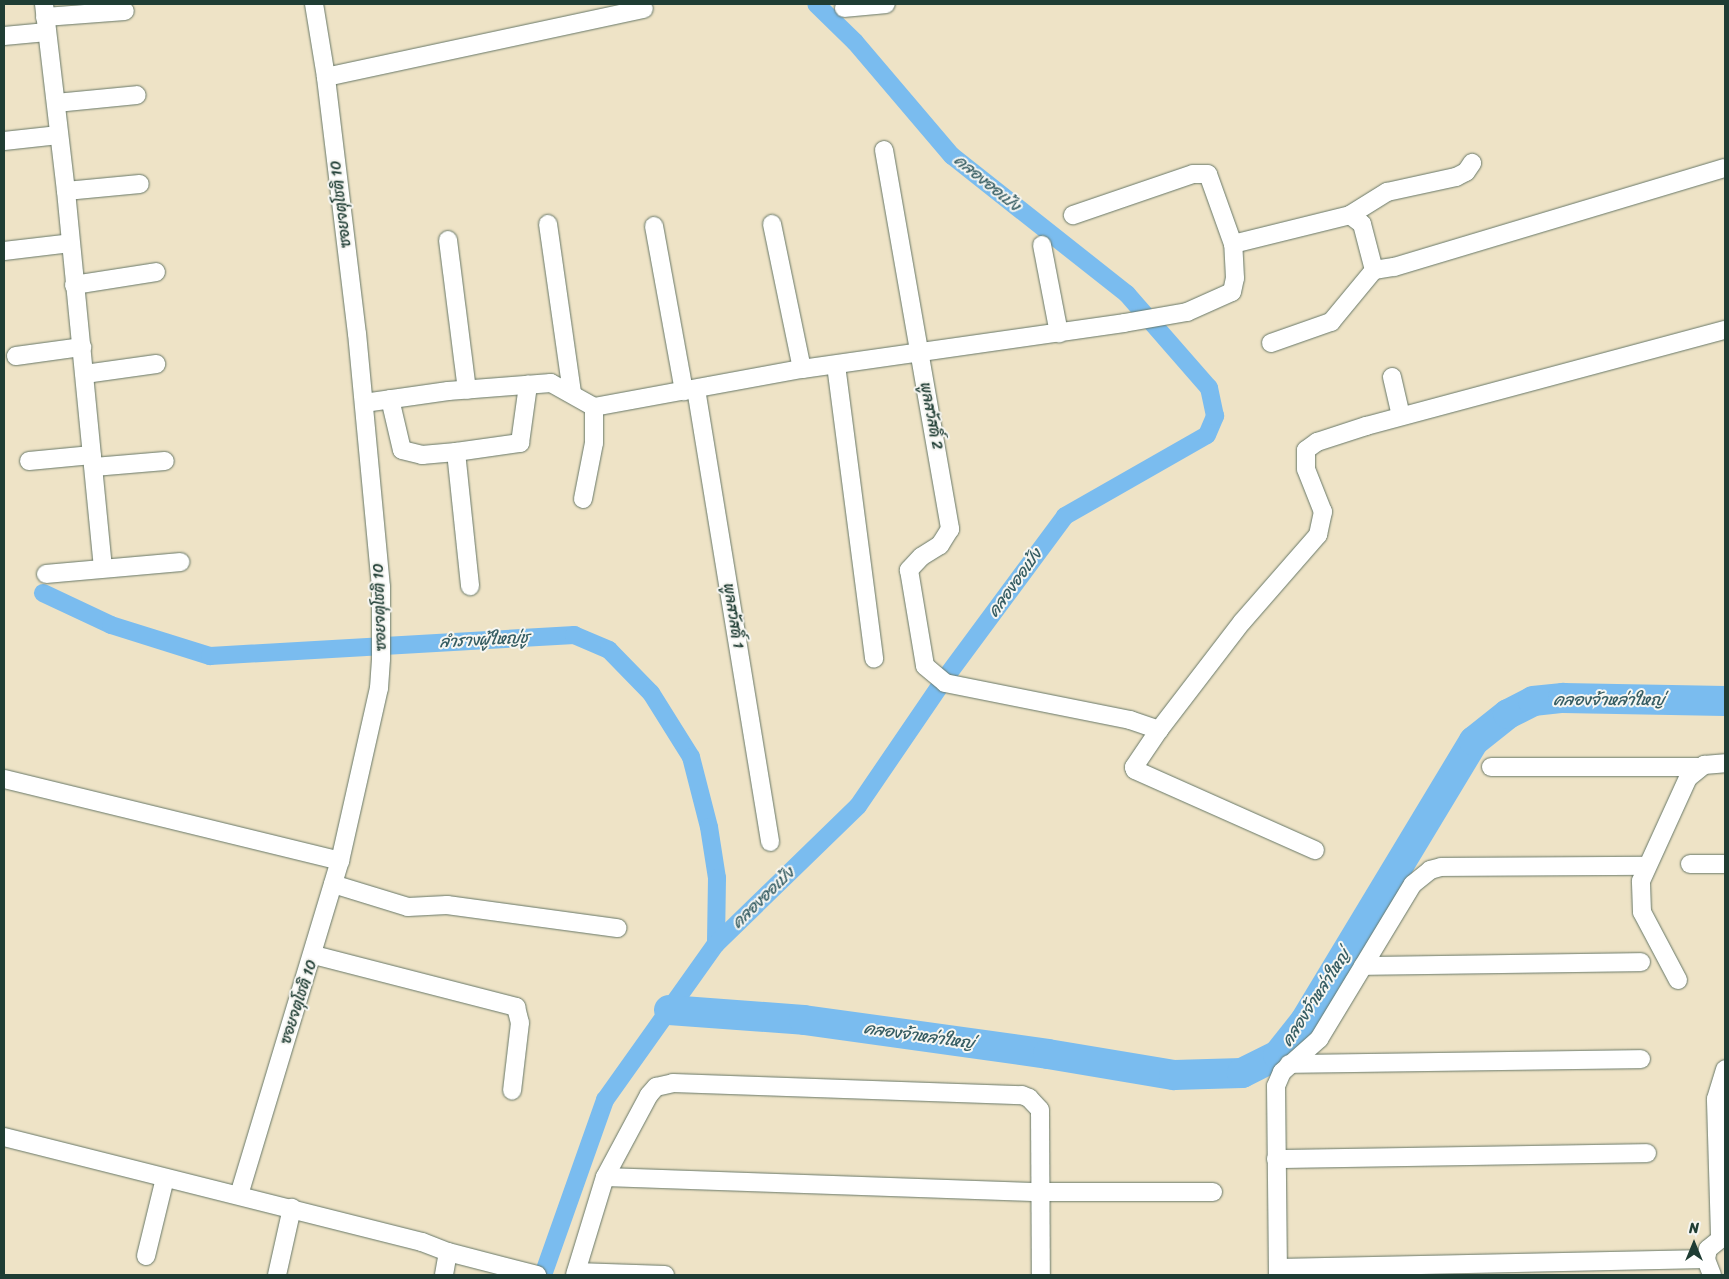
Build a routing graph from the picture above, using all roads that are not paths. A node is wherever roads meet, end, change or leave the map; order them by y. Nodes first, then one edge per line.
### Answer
1 (314, 4) edge
2 (886, 4) edge
3 (844, 8) dead end
4 (644, 9) dead end
5 (125, 11) dead end
6 (45, 18) edge
7 (4, 36) edge
8 (326, 77) junction
9 (137, 95) dead end
10 (56, 103) junction
11 (59, 134) junction
12 (4, 141) edge
13 (884, 150) dead end
14 (1472, 163) dead end
15 (1725, 168) edge
16 (140, 184) dead end
17 (66, 191) junction
18 (1073, 215) dead end
19 (1350, 215) junction
20 (548, 224) dead end
21 (772, 224) dead end
22 (654, 226) dead end
23 (448, 240) dead end
24 (71, 243) junction
25 (1233, 244) junction
26 (1042, 245) dead end
27 (4, 251) edge
28 (1374, 270) junction
29 (156, 272) dead end
30 (74, 285) junction
31 (1725, 330) edge
32 (1059, 333) junction
33 (1271, 343) dead end
34 (82, 348) junction
35 (919, 353) junction
36 (16, 356) dead end
37 (156, 364) dead end
38 (836, 365) junction
39 (802, 369) junction
40 (85, 374) junction
41 (1392, 377) dead end
42 (528, 384) junction
43 (467, 390) junction
44 (690, 390) junction
45 (572, 393) junction
46 (390, 399) junction
47 (364, 403) junction
48 (594, 407) junction
49 (1401, 416) junction
50 (456, 452) junction
51 (29, 461) dead end
52 (93, 461) junction
53 (165, 461) dead end
54 (583, 499) dead end
55 (180, 562) dead end
56 (103, 567) junction
57 (46, 574) dead end
58 (470, 586) dead end
59 (874, 659) dead end
60 (1159, 730) junction
61 (1725, 764) edge
62 (1491, 767) dead end
63 (1700, 767) junction
64 (4, 779) edge
65 (770, 842) dead end
66 (1316, 850) dead end
67 (340, 861) junction
68 (1690, 864) dead end
69 (1725, 864) edge
70 (1647, 866) junction
71 (333, 884) junction
72 (617, 928) dead end
73 (314, 955) junction
74 (1640, 962) dead end
75 (1363, 966) junction
76 (1678, 980) dead end
77 (1640, 1059) dead end
78 (1290, 1064) junction
79 (1725, 1072) edge
80 (512, 1091) dead end
81 (4, 1137) edge
82 (1646, 1153) dead end
83 (1276, 1159) junction
84 (605, 1177) junction
85 (165, 1178) junction
86 (1722, 1179) edge
87 (1040, 1192) junction
88 (1213, 1192) dead end
89 (239, 1195) junction
90 (292, 1208) junction
91 (1723, 1236) edge
92 (448, 1252) junction
93 (146, 1256) dead end
94 (1709, 1267) edge
95 (1278, 1272) edge
96 (576, 1274) edge
97 (277, 1275) edge
98 (444, 1275) edge
99 (537, 1275) edge
100 (666, 1275) edge
101 (1041, 1275) edge

1 - 8 street, ซอยจตุโชติ 10
2 - 3 street
4 - 8 street
5 - 6 street
6 - 7 street
6 - 10 street
8 - 47 street, ซอยจตุโชติ 10
9 - 10 street
10 - 11 street
11 - 12 street
11 - 17 street
13 - 35 street, พูลสวัสดิ์ 2
14 - 19 street
15 - 28 street
16 - 17 street
17 - 24 street
18 - 25 street
19 - 25 street
19 - 28 street
20 - 45 street
21 - 39 street
22 - 44 street, พูลสวัสดิ์ 1
23 - 43 street
24 - 27 street
24 - 30 street
25 - 32 street
26 - 32 street
28 - 33 street
29 - 30 street
30 - 34 street
31 - 49 street
32 - 35 street
34 - 36 street
34 - 40 street
35 - 38 street
35 - 60 street, พูลสวัสดิ์ 2
37 - 40 street
38 - 39 street
38 - 59 street
39 - 44 street
40 - 52 street
41 - 49 street
42 - 43 street
42 - 45 street
42 - 50 street
43 - 46 street
44 - 48 street
44 - 65 street, พูลสวัสดิ์ 1
45 - 48 street
46 - 47 street
46 - 50 street
47 - 67 street, ซอยจตุโชติ 10
48 - 54 street
49 - 60 street
50 - 58 street
51 - 52 street
52 - 53 street
52 - 56 street
55 - 56 street
56 - 57 street
60 - 66 street
61 - 63 street
62 - 63 street
63 - 70 street
64 - 67 street
67 - 71 street, ซอยจตุโชติ 10
68 - 69 street
70 - 75 street
70 - 76 street
71 - 72 street
71 - 73 street, ซอยจตุโชติ 10
73 - 80 street
73 - 89 street, ซอยจตุโชติ 10
74 - 75 street
75 - 78 street
77 - 78 street
78 - 83 street
79 - 86 street
81 - 85 street
82 - 83 street
83 - 95 street
84 - 87 street
84 - 87 street
84 - 96 street
85 - 89 street
85 - 93 street
86 - 91 street
87 - 88 street
87 - 101 street
89 - 90 street
90 - 92 street
90 - 97 street
91 - 94 street
92 - 98 street
92 - 99 street
94 - 95 street
96 - 100 street

